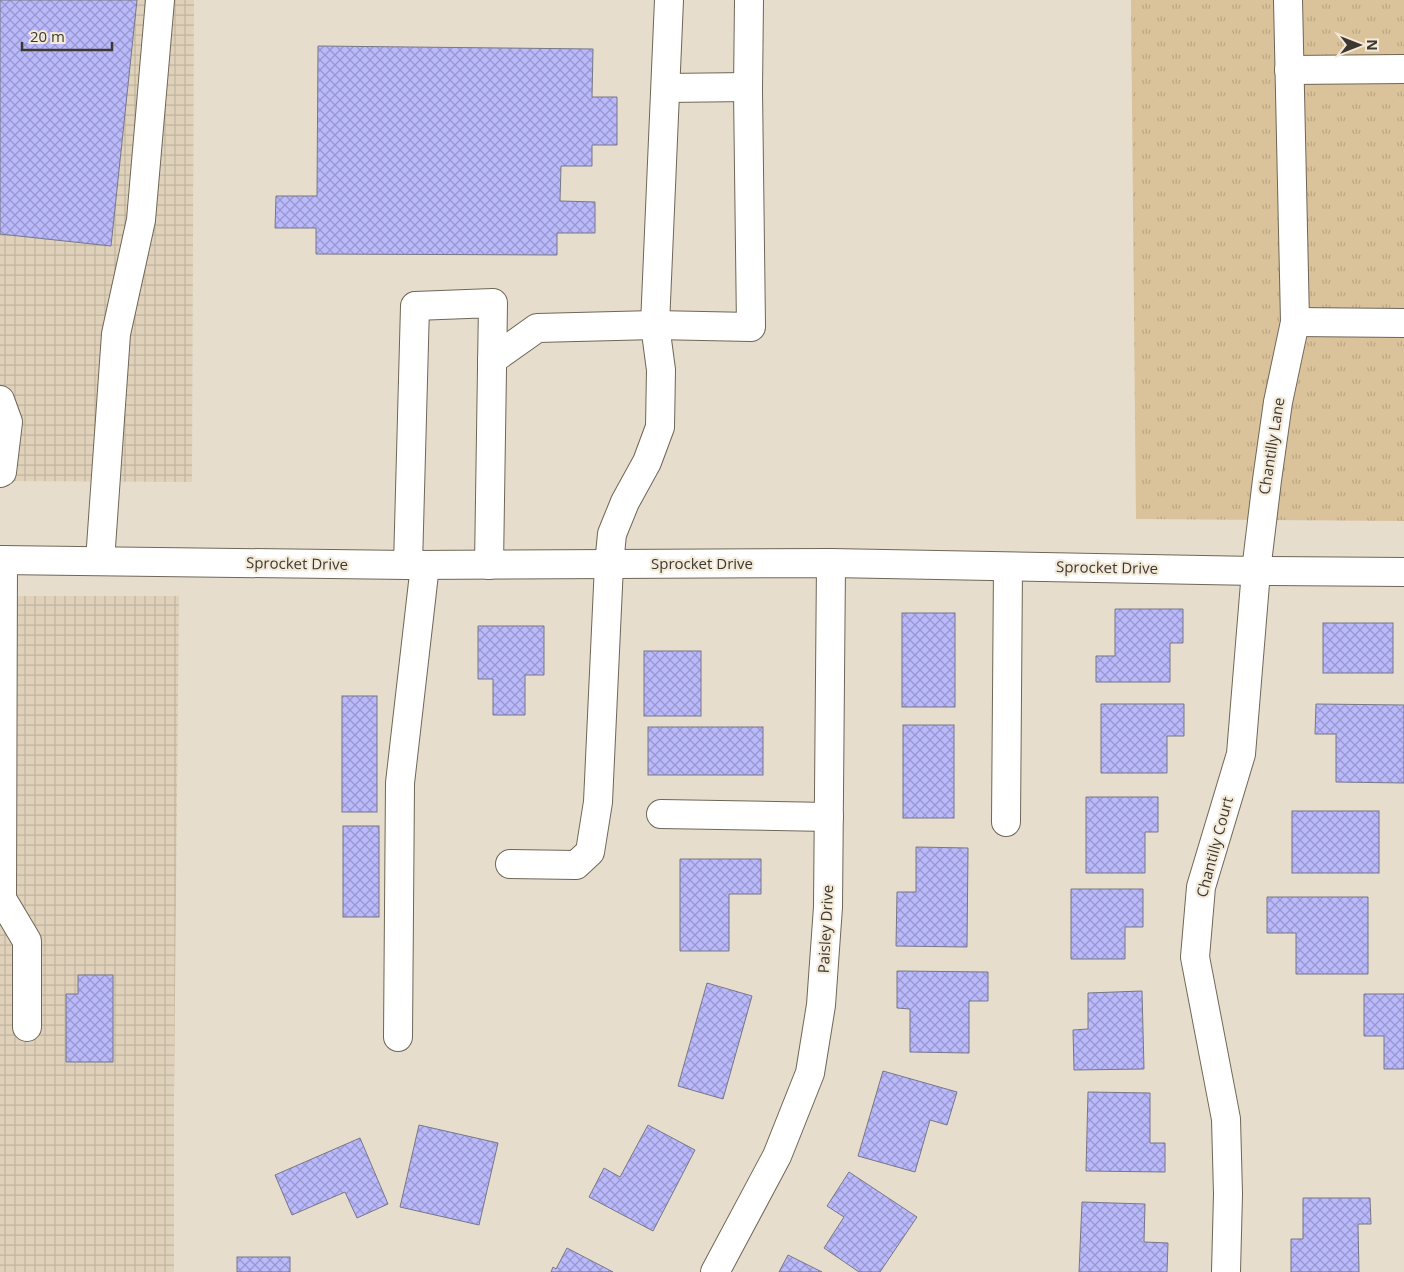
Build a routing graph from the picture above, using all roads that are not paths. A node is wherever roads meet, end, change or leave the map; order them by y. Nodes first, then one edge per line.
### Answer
1 (160, 0) edge
2 (669, 0) edge
3 (749, 0) edge
4 (1288, 0) edge
5 (1404, 69) edge
6 (1289, 70) junction
7 (748, 87) junction
8 (666, 88) junction
9 (1295, 322) junction
10 (1404, 323) edge
11 (655, 325) junction
12 (492, 360) junction
13 (0, 400) edge
14 (0, 473) edge
15 (1, 560) edge
16 (100, 561) junction
17 (831, 564) junction
18 (417, 565) junction
19 (489, 565) junction
20 (609, 565) junction
21 (1008, 567) junction
22 (1256, 571) junction
23 (1404, 572) edge
24 (661, 814) dead end
25 (829, 817) junction
26 (1006, 822) dead end
27 (510, 864) dead end
28 (1, 899) edge
29 (27, 1027) dead end
30 (398, 1037) dead end
31 (715, 1272) edge
32 (1226, 1272) edge

1 - 16 street
2 - 8 street
3 - 7 street
4 - 6 street, Chantilly Lane
5 - 6 street
6 - 9 street, Chantilly Lane
7 - 8 street
7 - 11 street
8 - 11 street
9 - 10 street
9 - 22 street, Chantilly Lane
11 - 12 street
11 - 20 street
12 - 18 street
12 - 19 street
13 - 14 street
15 - 16 street, Sprocket Drive
15 - 28 street
16 - 18 street, Sprocket Drive
17 - 20 street, Sprocket Drive
17 - 21 street, Sprocket Drive
17 - 25 street, Paisley Drive
18 - 19 street, Sprocket Drive
18 - 30 street
19 - 20 street, Sprocket Drive
20 - 27 street
21 - 22 street, Sprocket Drive
21 - 26 street
22 - 23 street, Sprocket Drive
22 - 32 street, Chantilly Court
24 - 25 street
25 - 31 street, Paisley Drive
28 - 29 street

